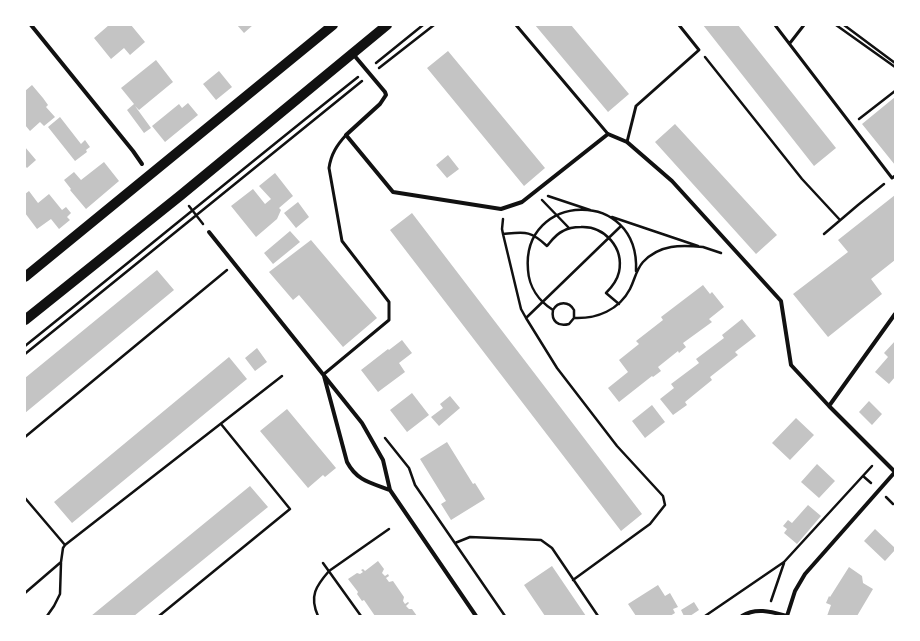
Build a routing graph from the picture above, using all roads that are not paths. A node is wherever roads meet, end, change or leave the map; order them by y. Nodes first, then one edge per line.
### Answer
1 (31, 25) edge
2 (333, 25) edge
3 (387, 25) edge
4 (516, 25) edge
5 (679, 25) edge
6 (775, 25) edge
7 (804, 25) edge
8 (790, 43) junction
9 (352, 54) junction
10 (608, 134) junction
11 (346, 135) junction
12 (627, 142) junction
13 (142, 164) dead end
14 (894, 177) edge
15 (209, 232) dead end
16 (25, 277) edge
17 (895, 314) edge
18 (25, 320) edge
19 (324, 374) junction
20 (829, 406) junction
21 (895, 472) edge
22 (390, 490) junction
23 (476, 616) edge
24 (742, 616) edge
25 (787, 616) edge

1 - 13 street
2 - 16 main road
3 - 9 main road
4 - 10 lane
5 - 12 lane
6 - 8 lane
7 - 8 lane
8 - 14 lane
9 - 11 street
9 - 18 main road
10 - 11 street
10 - 12 street
11 - 19 lane
12 - 20 street
15 - 19 street
17 - 20 street
19 - 22 street
19 - 22 street
20 - 21 street
21 - 25 street
22 - 23 street
24 - 25 street

